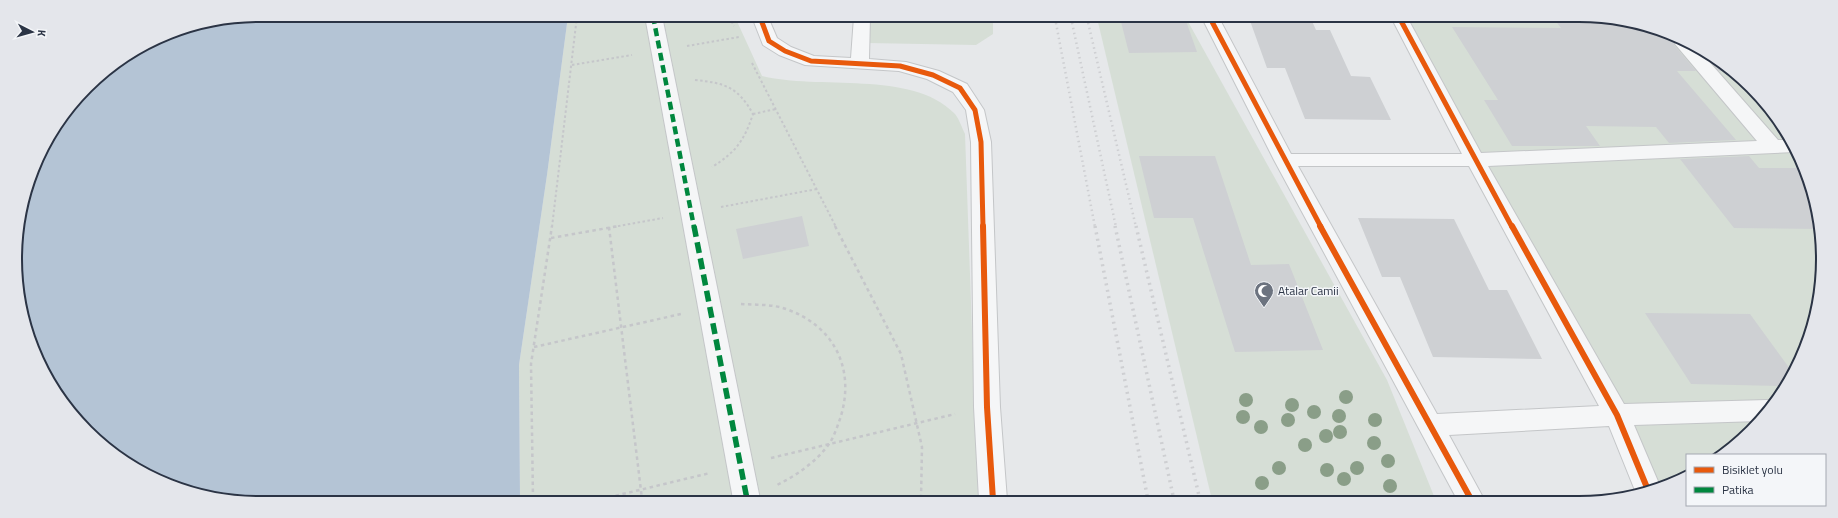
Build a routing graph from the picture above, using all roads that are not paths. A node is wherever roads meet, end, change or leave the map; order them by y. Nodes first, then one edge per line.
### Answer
1 (654, 22) edge
2 (762, 22) edge
3 (862, 22) edge
4 (1212, 22) edge
5 (1402, 22) edge
6 (1688, 48) edge
7 (860, 64) junction
8 (1782, 146) edge
9 (1284, 160) junction
10 (1475, 160) junction
11 (1761, 410) edge
12 (1617, 415) junction
13 (1431, 425) junction
14 (1646, 486) edge
15 (747, 496) edge
16 (993, 496) edge
17 (1469, 496) edge

1 - 15 street
2 - 7 street
3 - 7 street
4 - 9 street
5 - 10 street
6 - 8 street
7 - 16 street
8 - 10 street
9 - 10 street
9 - 13 street
10 - 12 street
11 - 12 street
12 - 13 street
12 - 14 street
13 - 17 street

